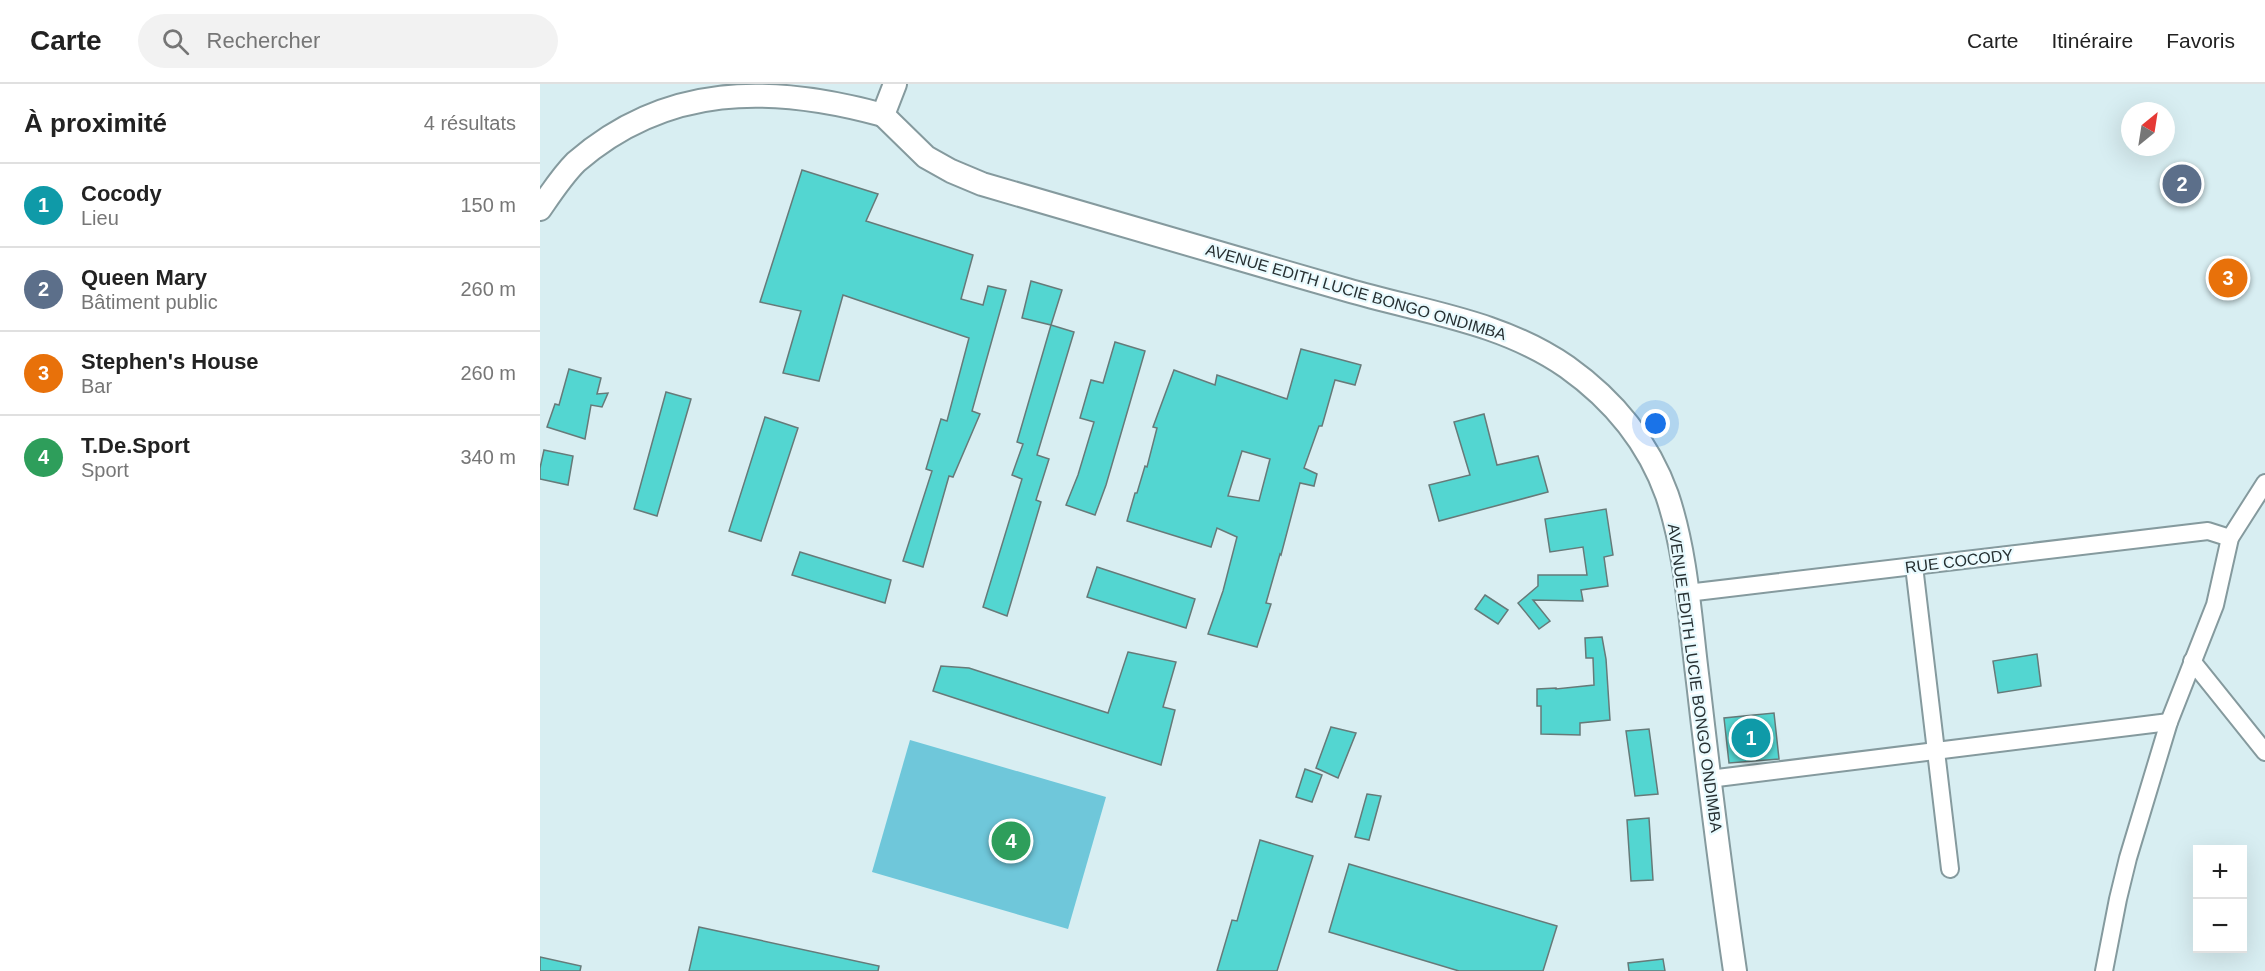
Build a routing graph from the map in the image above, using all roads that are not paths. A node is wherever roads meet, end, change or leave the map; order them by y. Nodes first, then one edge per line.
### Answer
1 (895, 84) edge
2 (883, 115) junction
3 (540, 209) edge
4 (2265, 483) edge
5 (2230, 538) junction
6 (1914, 567) junction
7 (1687, 593) junction
8 (2192, 661) junction
9 (2169, 722) junction
10 (1936, 750) junction
11 (2265, 752) edge
12 (1709, 779) junction
13 (1950, 869) dead end
14 (1735, 971) edge
15 (2104, 971) edge

1 - 2 main road
2 - 3 main road
2 - 7 main road, AVENUE EDITH LUCIE BONGO ONDIMBA
4 - 5 street
5 - 6 street, RUE COCODY
5 - 8 street
6 - 7 street, RUE COCODY
6 - 10 street
7 - 12 main road, AVENUE EDITH LUCIE BONGO ONDIMBA
8 - 9 street
8 - 11 street
9 - 10 street
9 - 15 street
10 - 12 street
10 - 13 street
12 - 14 main road, AVENUE EDITH LUCIE BONGO ONDIMBA

